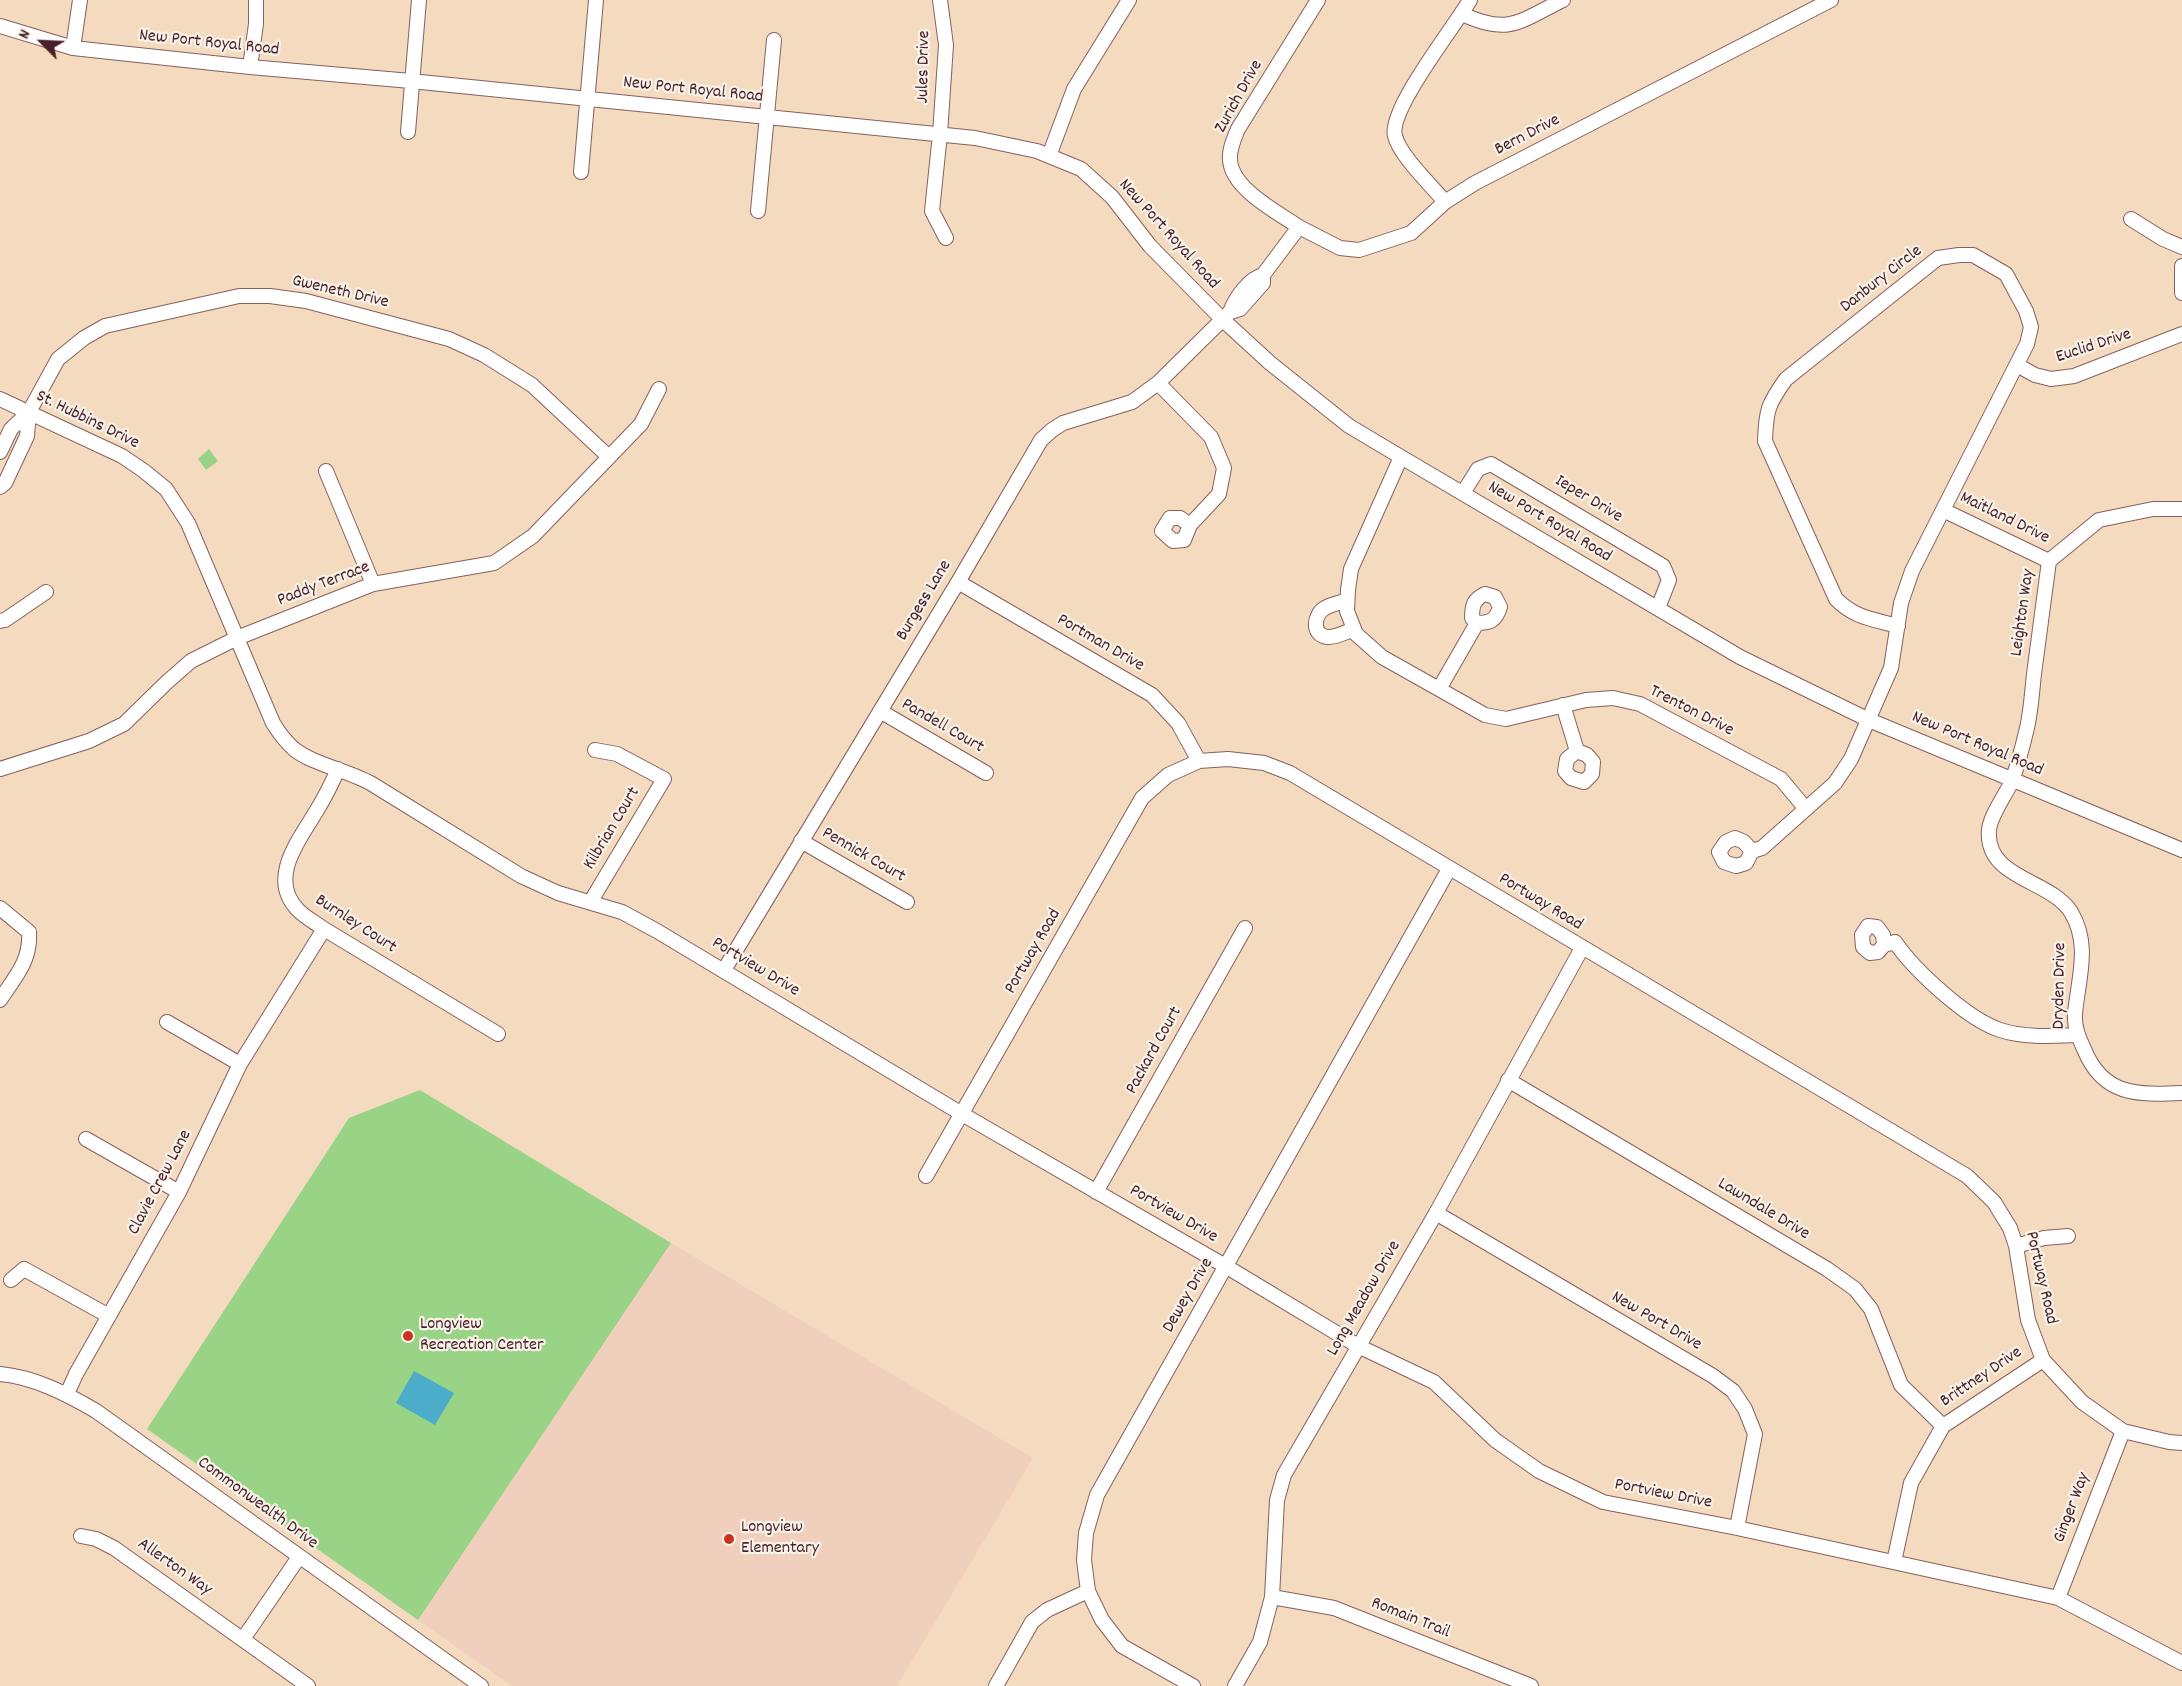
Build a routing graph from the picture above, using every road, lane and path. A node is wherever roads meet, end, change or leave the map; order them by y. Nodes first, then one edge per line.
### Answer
1 (80, 0) edge
2 (256, 0) edge
3 (418, 0) edge
4 (596, 0) edge
5 (940, 0) edge
6 (1129, 0) edge
7 (1318, 0) edge
8 (1470, 0) edge
9 (1563, 0) edge
10 (1831, 0) edge
11 (1462, 14) junction
12 (0, 26) edge
13 (774, 40) dead end
14 (73, 48) junction
15 (250, 68) junction
16 (411, 81) junction
17 (587, 99) junction
18 (766, 117) junction
19 (408, 132) dead end
20 (940, 134) junction
21 (1049, 156) junction
22 (581, 172) dead end
23 (1446, 202) junction
24 (758, 211) dead end
25 (2131, 219) dead end
26 (1299, 226) junction
27 (946, 238) dead end
28 (2182, 247) edge
29 (2182, 266) edge
30 (2182, 293) edge
31 (1226, 315) junction
32 (2182, 334) edge
33 (2017, 365) junction
34 (1158, 382) junction
35 (659, 388) dead end
36 (0, 399) edge
37 (29, 412) junction
38 (0, 452) edge
39 (609, 457) junction
40 (1401, 457) junction
41 (326, 471) dead end
42 (0, 488) edge
43 (1463, 493) junction
44 (2182, 509) edge
45 (1943, 510) junction
46 (1190, 525) dead end
47 (2049, 561) junction
48 (958, 582) junction
49 (373, 584) junction
50 (46, 592) dead end
51 (1347, 600) junction
52 (1658, 608) junction
53 (0, 621) edge
54 (1477, 623) dead end
55 (1898, 626) junction
56 (1354, 629) junction
57 (237, 638) junction
58 (1439, 689) junction
59 (1563, 705) junction
60 (880, 711) junction
61 (1869, 720) junction
62 (595, 750) dead end
63 (1577, 751) dead end
64 (1199, 761) junction
65 (0, 769) edge
66 (338, 769) junction
67 (986, 773) dead end
68 (2012, 779) junction
69 (1806, 809) junction
70 (801, 841) junction
71 (1752, 850) dead end
72 (2182, 850) edge
73 (1449, 869) junction
74 (591, 901) junction
75 (907, 902) dead end
76 (0, 908) edge
77 (1245, 928) dead end
78 (324, 929) junction
79 (1884, 945) dead end
80 (1582, 948) junction
81 (724, 970) junction
82 (0, 1000) edge
83 (167, 1022) dead end
84 (498, 1034) dead end
85 (2078, 1035) junction
86 (240, 1064) junction
87 (1508, 1080) junction
88 (2182, 1093) edge
89 (962, 1114) junction
90 (86, 1139) dead end
91 (926, 1176) dead end
92 (178, 1192) junction
93 (1096, 1192) junction
94 (1436, 1213) junction
95 (2068, 1236) dead end
96 (2016, 1246) junction
97 (1227, 1267) junction
98 (11, 1280) dead end
99 (109, 1316) junction
100 (1358, 1346) junction
101 (2043, 1360) junction
102 (0, 1374) edge
103 (67, 1394) junction
104 (1943, 1426) junction
105 (2123, 1431) junction
106 (2182, 1443) edge
107 (1737, 1528) junction
108 (81, 1536) dead end
109 (299, 1557) junction
110 (1894, 1562) junction
111 (1088, 1591) junction
112 (1272, 1597) junction
113 (2058, 1598) junction
114 (243, 1639) junction
115 (2182, 1663) edge
116 (308, 1686) edge
117 (481, 1686) edge
118 (996, 1686) edge
119 (1193, 1686) edge
120 (1235, 1686) edge
121 (1530, 1686) edge

1 - 14 street
2 - 15 street
3 - 16 street
4 - 17 street
5 - 20 street, Jules Drive
6 - 21 street
7 - 26 street, Zurich Drive
8 - 11 street
9 - 11 street
10 - 23 street, Bern Drive
11 - 23 street
12 - 14 street, New Port Royal Road
13 - 18 street
14 - 15 street, New Port Royal Road
15 - 16 street, New Port Royal Road
16 - 17 street, New Port Royal Road
16 - 19 street
17 - 18 street, New Port Royal Road
17 - 22 street
18 - 20 street, New Port Royal Road
18 - 24 street
20 - 21 street, New Port Royal Road
20 - 27 street, Jules Drive
21 - 31 street, New Port Royal Road
23 - 26 street, Bern Drive
25 - 28 street
26 - 31 street
29 - 30 street
31 - 34 street, Burgess Lane
31 - 40 street, New Port Royal Road
32 - 33 street, Euclid Drive
33 - 45 street, Danbury Circle
33 - 55 street, Danbury Circle
34 - 46 street
34 - 48 street, Burgess Lane
35 - 39 street, Paddy Terrace
36 - 37 street, St. Hubbins Drive
37 - 38 street
37 - 39 street, Gweneth Drive
37 - 42 street
37 - 57 street, St. Hubbins Drive
39 - 49 street, Paddy Terrace
40 - 43 street, New Port Royal Road
40 - 51 street
41 - 49 street
43 - 52 street, New Port Royal Road
43 - 52 street, Ieper Drive
44 - 47 street, Leighton Way
45 - 47 street, Maitland Drive
45 - 55 street, Danbury Circle
47 - 68 street, Leighton Way
48 - 60 street, Burgess Lane
48 - 64 street, Portman Drive
49 - 57 street, Paddy Terrace
50 - 53 street
51 - 56 street
51 - 56 street
52 - 61 street, New Port Royal Road
54 - 58 street
55 - 61 street, Danbury Circle
56 - 58 street, Trenton Drive
57 - 65 street, Paddy Terrace
57 - 66 street, Portview Drive
58 - 59 street, Trenton Drive
59 - 63 street
59 - 69 street, Trenton Drive
60 - 67 street, Pandell Court
60 - 70 street, Burgess Lane
61 - 68 street, New Port Royal Road
61 - 69 street, Danbury Circle
62 - 74 street, Kilbrian Court
64 - 73 street, Portway Road
64 - 89 street, Portway Road
66 - 74 street, Portview Drive
66 - 78 street, Burnley Court
68 - 72 street, New Port Royal Road
68 - 85 street, Dryden Drive
69 - 71 street, Danbury Circle
70 - 75 street, Pennick Court
70 - 81 street, Burgess Lane
73 - 80 street, Portway Road
73 - 97 street, Dewey Drive
74 - 81 street, Portview Drive
76 - 82 street
77 - 93 street, Packard Court
78 - 84 street, Burnley Court
78 - 86 street, Clavie Crew Lane
79 - 85 street
80 - 87 street, Long Meadow Drive
80 - 96 street, Portway Road
81 - 89 street, Portview Drive
83 - 86 street
85 - 88 street, Dryden Drive
86 - 92 street, Clavie Crew Lane
87 - 94 street, Long Meadow Drive
87 - 104 street, Lawndale Drive
89 - 91 street, Portway Road
89 - 93 street, Portview Drive
90 - 92 street
92 - 99 street, Clavie Crew Lane
93 - 97 street, Portview Drive
94 - 100 street, Long Meadow Drive
94 - 107 street, New Port Drive
95 - 96 street
96 - 101 street, Portway Road
97 - 100 street, Portview Drive
97 - 111 street, Dewey Drive
98 - 99 street
99 - 103 street, Clavie Crew Lane
100 - 107 street, Portview Drive
100 - 112 street, Long Meadow Drive
101 - 104 street, Brittney Drive
101 - 105 street, Portway Road
102 - 103 street, Commonwealth Drive
103 - 109 street, Commonwealth Drive
104 - 110 street, Brittney Drive
105 - 106 street, Portway Road
105 - 113 street, Ginger Way
107 - 110 street, Portview Drive
108 - 114 street, Allerton Way
109 - 114 street
109 - 117 street, Commonwealth Drive
110 - 113 street, Portview Drive
111 - 118 street
111 - 119 street, Dewey Drive
112 - 120 street, Long Meadow Drive
112 - 121 street, Romain Trail
113 - 115 street, Portview Drive
114 - 116 street, Allerton Way

